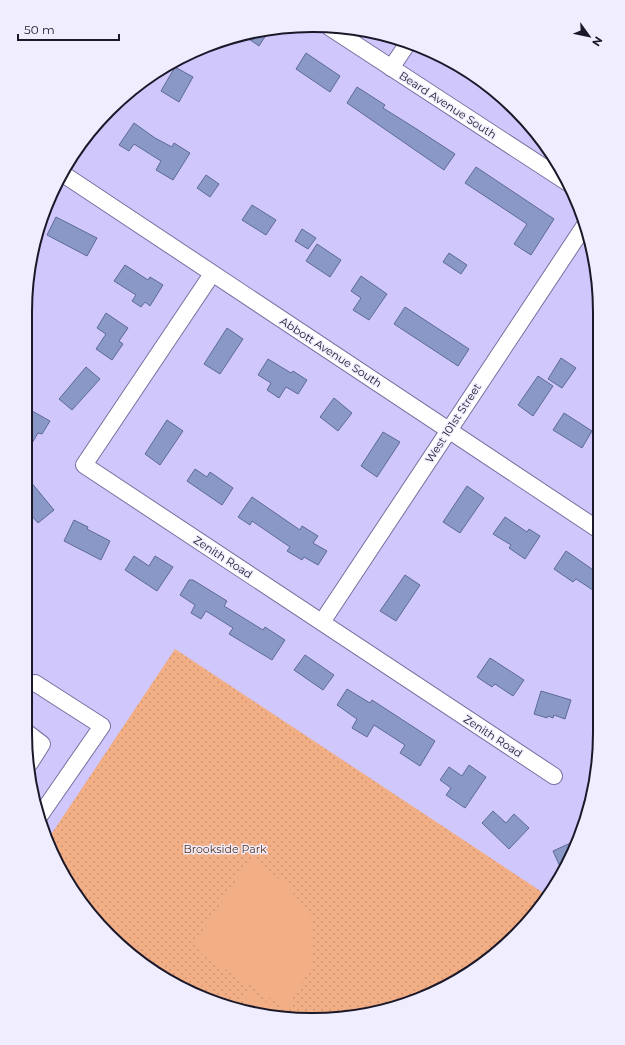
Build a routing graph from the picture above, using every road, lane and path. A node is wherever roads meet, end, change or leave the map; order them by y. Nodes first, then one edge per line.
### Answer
1 (339, 33) edge
2 (405, 48) edge
3 (392, 68) junction
4 (557, 176) edge
5 (67, 177) edge
6 (581, 232) edge
7 (212, 274) junction
8 (449, 429) junction
9 (593, 526) edge
10 (322, 622) junction
11 (32, 684) edge
12 (32, 737) edge
13 (33, 758) edge
14 (554, 776) dead end
15 (44, 810) edge

1 - 3 street, Beard Avenue South
2 - 3 street
3 - 4 street, Beard Avenue South
5 - 7 street, Abbott Avenue South
6 - 8 street, West 101st Street
7 - 8 street, Abbott Avenue South
7 - 10 street, Zenith Road
8 - 9 street, Abbott Avenue South
8 - 10 street, West 101st Street
10 - 14 street, Zenith Road
11 - 15 street
12 - 13 street

